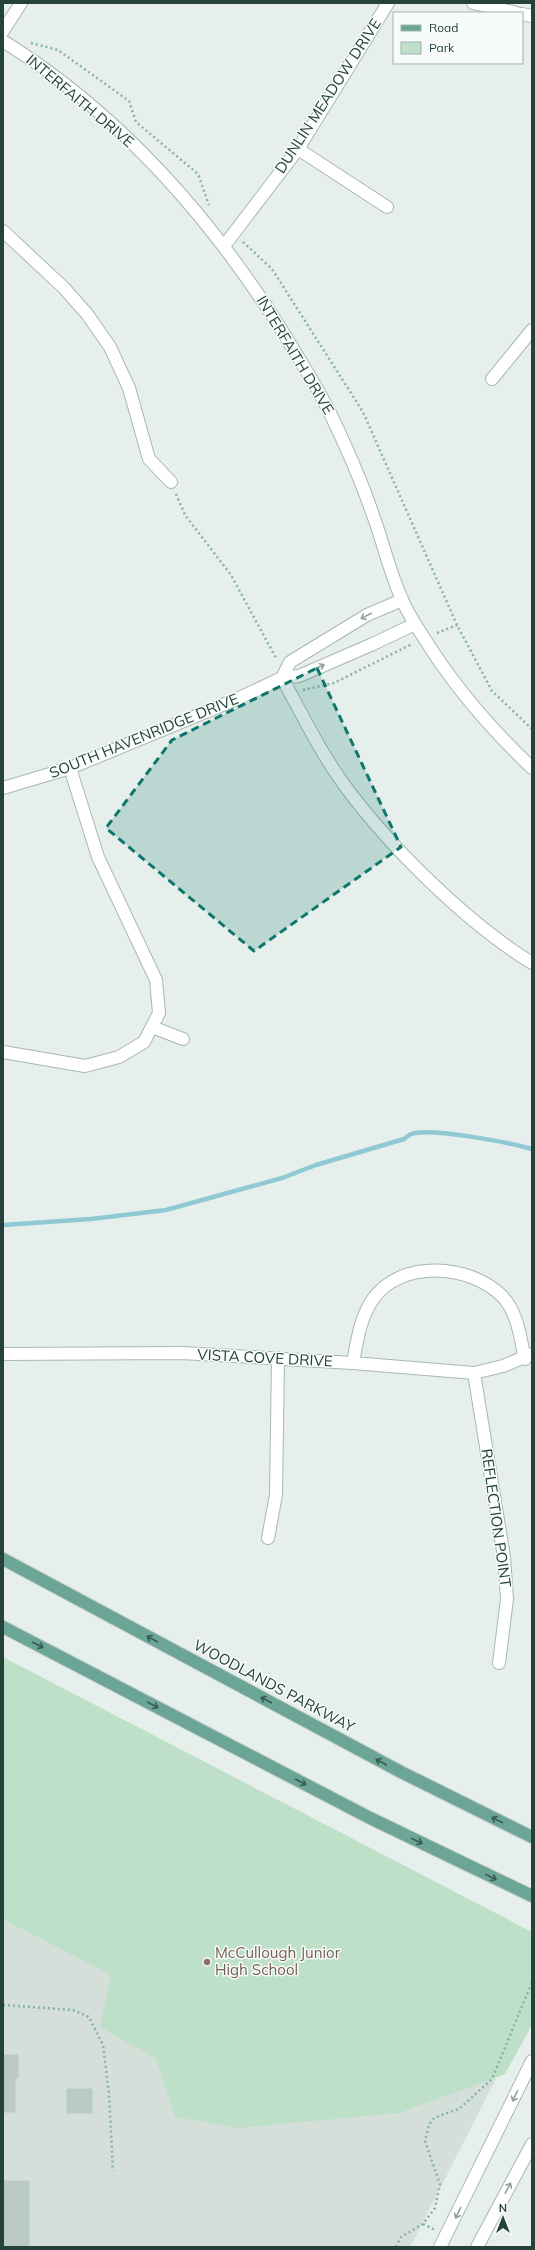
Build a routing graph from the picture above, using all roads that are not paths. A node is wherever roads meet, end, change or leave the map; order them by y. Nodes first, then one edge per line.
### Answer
1 (21, 3) edge
2 (388, 3) edge
3 (473, 3) edge
4 (513, 12) edge
5 (3, 31) edge
6 (3, 40) edge
7 (298, 149) junction
8 (387, 207) dead end
9 (3, 231) edge
10 (224, 246) junction
11 (532, 330) edge
12 (492, 379) dead end
13 (170, 482) road end
14 (402, 600) junction
15 (415, 624) junction
16 (282, 678) junction
17 (70, 768) junction
18 (532, 768) edge
19 (3, 788) edge
20 (532, 963) edge
21 (152, 1027) junction
22 (184, 1039) dead end
23 (3, 1052) edge
24 (3, 1354) edge
25 (530, 1357) edge
26 (278, 1358) junction
27 (353, 1363) junction
28 (474, 1374) junction
29 (268, 1538) dead end
30 (3, 1559) edge
31 (3, 1627) edge
32 (499, 1663) dead end
33 (532, 1837) edge
34 (532, 1896) edge
35 (532, 2061) edge
36 (532, 2144) edge
37 (440, 2247) edge
38 (477, 2247) edge

1 - 5 street
2 - 7 street, DUNLIN MEADOW DRIVE
3 - 4 street
6 - 10 street, INTERFAITH DRIVE
7 - 8 street
7 - 10 street, DUNLIN MEADOW DRIVE
9 - 13 street
10 - 14 street, INTERFAITH DRIVE
11 - 12 street
14 - 15 street, INTERFAITH DRIVE
14 -> 16 street
16 -> 15 street, SOUTH HAVENRIDGE DRIVE
15 - 18 street, INTERFAITH DRIVE
16 - 17 street, SOUTH HAVENRIDGE DRIVE
16 - 20 street
17 - 19 street, SOUTH HAVENRIDGE DRIVE
17 - 21 street
21 - 22 street
21 - 23 street
24 - 26 street, VISTA COVE DRIVE
25 - 27 street
25 - 28 street, VISTA COVE DRIVE
26 - 27 street, VISTA COVE DRIVE
26 - 29 street
27 - 28 street, VISTA COVE DRIVE
28 - 32 street, REFLECTION POINT
33 -> 30 main road, WOODLANDS PARKWAY
31 -> 34 main road
35 -> 37 street
38 -> 36 street

